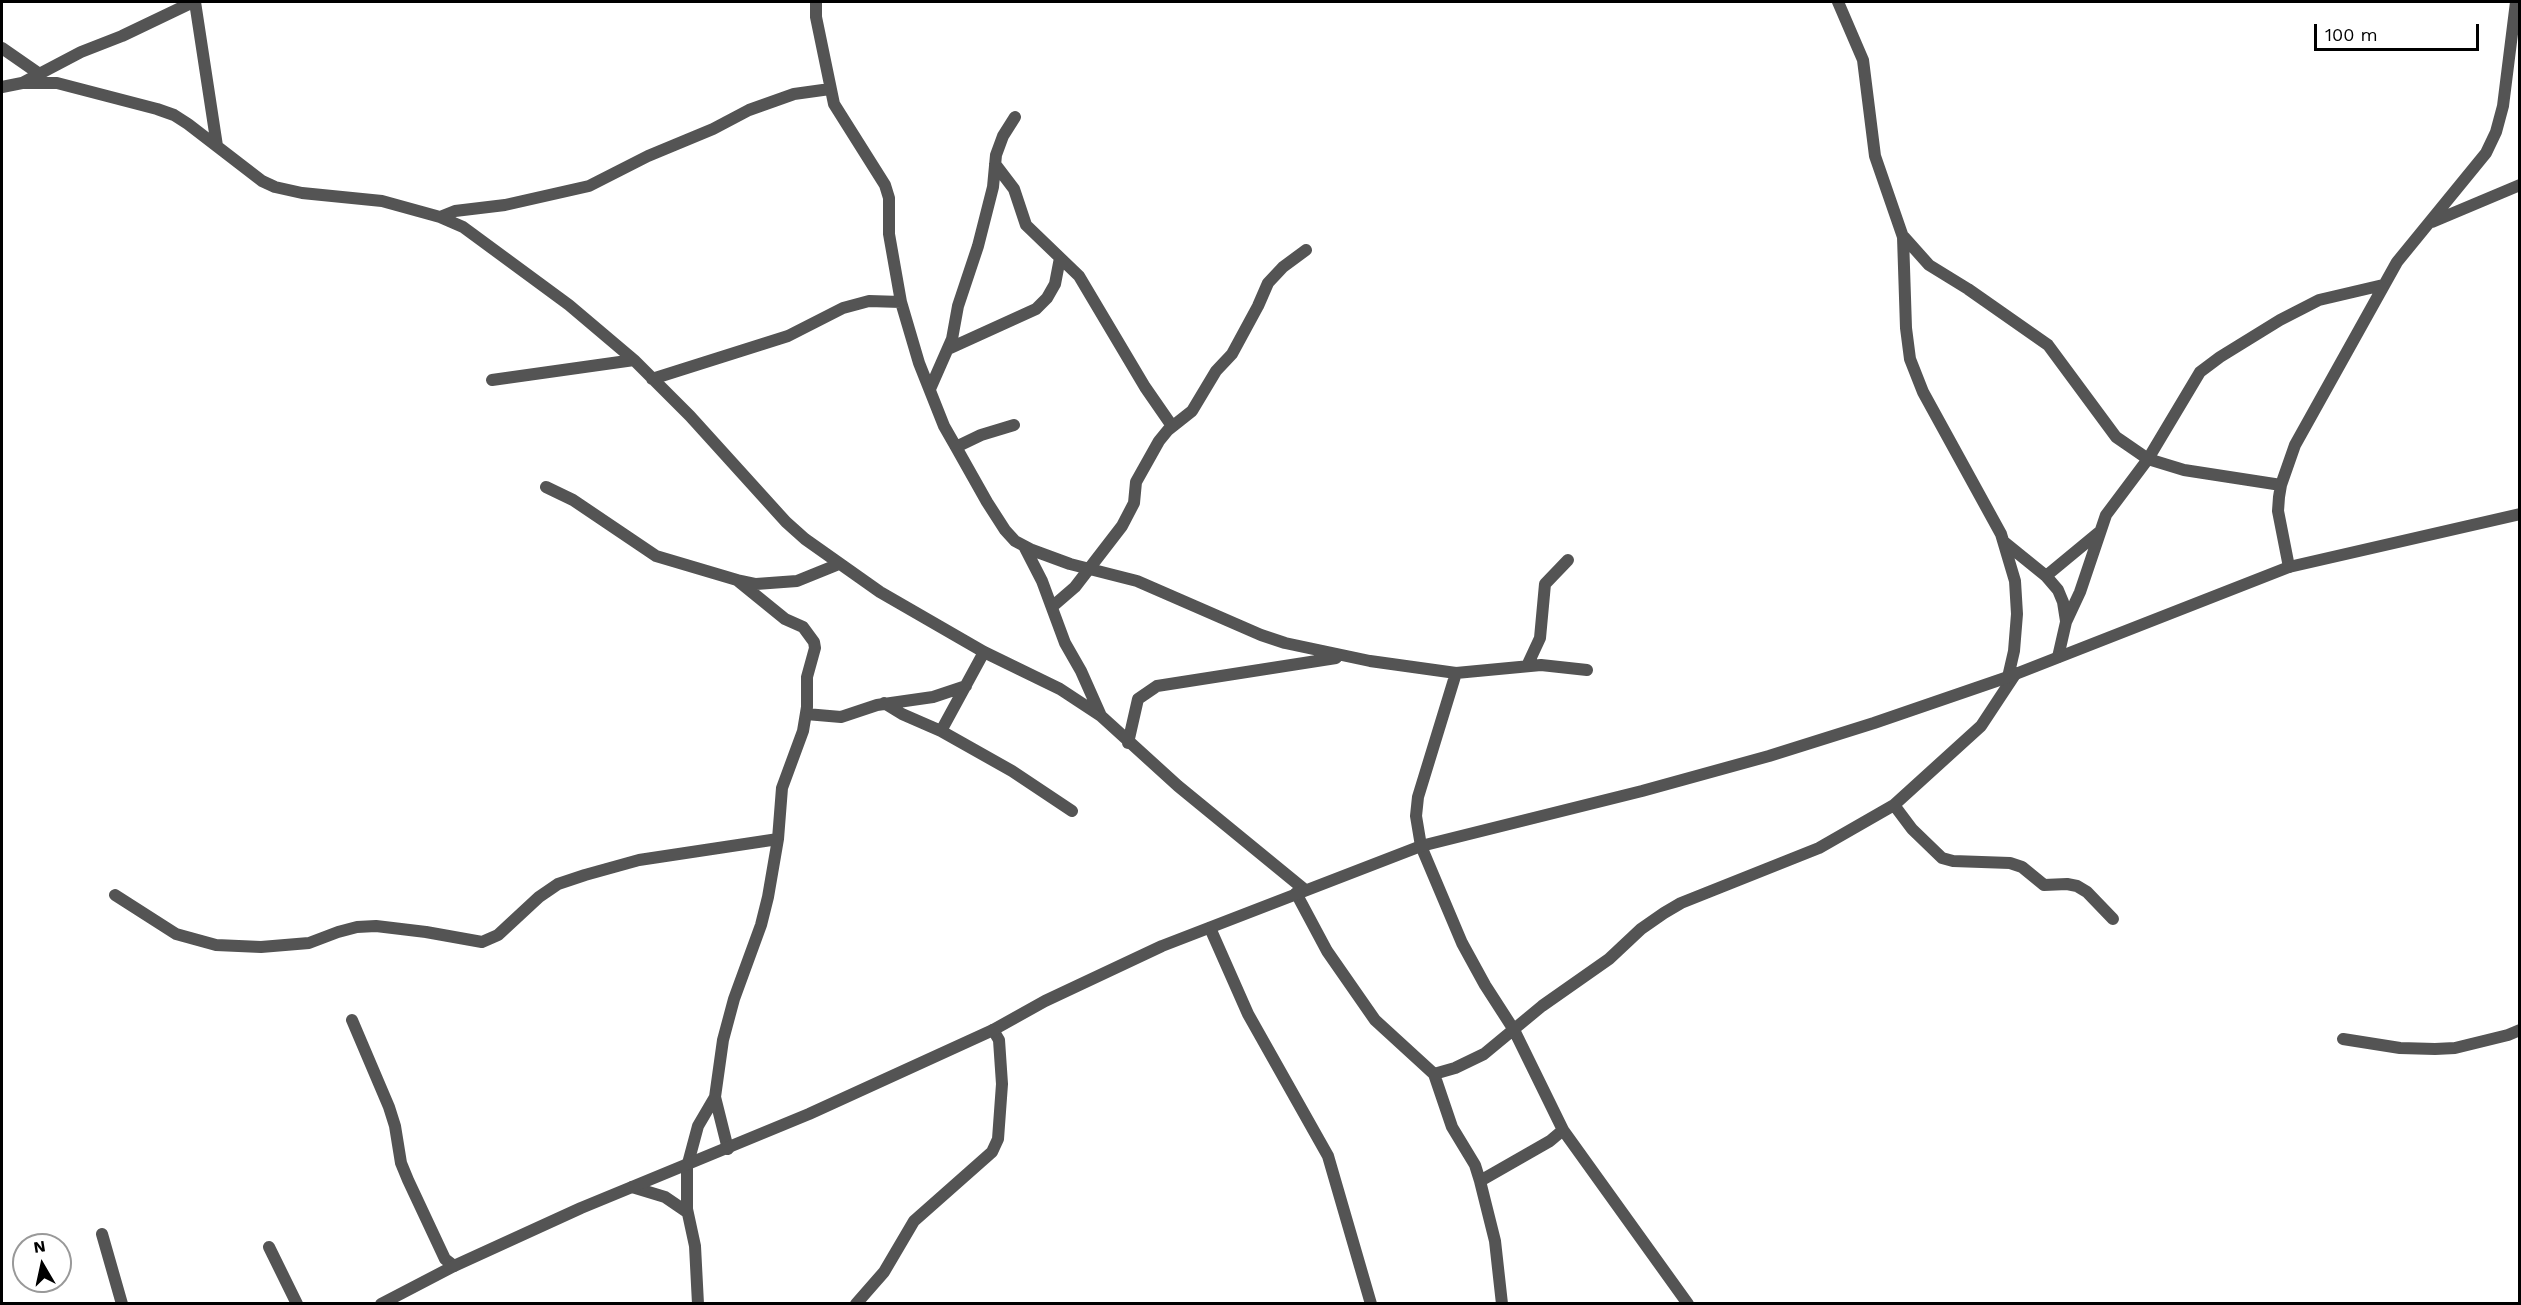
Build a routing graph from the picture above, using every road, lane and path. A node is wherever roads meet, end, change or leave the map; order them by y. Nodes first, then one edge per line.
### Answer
1 (194, 2) edge
2 (816, 2) edge
3 (1838, 2) edge
4 (2516, 2) edge
5 (2, 48) edge
6 (38, 74) junction
7 (22, 83) junction
8 (2, 87) edge
9 (830, 89) junction
10 (1015, 117) dead end
11 (217, 146) junction
12 (995, 164) junction
13 (2520, 185) edge
14 (441, 217) junction
15 (2429, 223) junction
16 (1903, 237) junction
17 (1306, 250) dead end
18 (1060, 258) junction
19 (2383, 285) junction
20 (901, 302) junction
21 (948, 349) junction
22 (634, 360) junction
23 (652, 379) junction
24 (492, 380) dead end
25 (930, 389) junction
26 (1014, 425) dead end
27 (1172, 426) junction
28 (956, 447) junction
29 (2148, 459) junction
30 (2281, 485) junction
31 (546, 487) dead end
32 (2520, 514) edge
33 (2099, 533) junction
34 (2004, 542) junction
35 (1024, 546) junction
36 (1568, 560) dead end
37 (839, 564) junction
38 (2289, 567) junction
39 (1089, 569) junction
40 (2046, 576) junction
41 (737, 580) junction
42 (1053, 606) junction
43 (2066, 622) junction
44 (984, 652) junction
45 (1347, 656) junction
46 (2058, 657) junction
47 (1527, 666) junction
48 (1587, 670) dead end
49 (1456, 673) junction
50 (2012, 675) junction
51 (966, 686) junction
52 (884, 703) junction
53 (806, 714) junction
54 (1101, 716) junction
55 (941, 731) junction
56 (1128, 743) junction
57 (1894, 806) junction
58 (1072, 811) dead end
59 (778, 840) junction
60 (1421, 846) junction
61 (1300, 891) junction
62 (115, 895) dead end
63 (2113, 919) dead end
64 (1210, 928) junction
65 (352, 1020) dead end
66 (993, 1030) junction
67 (1514, 1030) junction
68 (2520, 1030) edge
69 (2343, 1039) dead end
70 (1434, 1074) junction
71 (715, 1097) junction
72 (1563, 1130) junction
73 (729, 1149) junction
74 (687, 1167) junction
75 (1480, 1180) junction
76 (632, 1187) junction
77 (687, 1212) junction
78 (102, 1234) dead end
79 (269, 1247) dead end
80 (454, 1266) junction
81 (698, 1297) edge
82 (122, 1304) edge
83 (297, 1304) edge
84 (381, 1304) edge
85 (710, 1304) edge
86 (856, 1304) edge
87 (1371, 1304) edge
88 (1502, 1304) edge
89 (1688, 1304) edge

1 - 6 street
1 - 11 street
2 - 9 street
3 - 16 street
4 - 15 street
5 - 6 street
6 - 7 street
7 - 8 street
7 - 11 street
9 - 14 street
9 - 20 street
10 - 12 street
11 - 14 street
12 - 18 street
12 - 21 street
13 - 15 street
14 - 22 street
15 - 19 street
16 - 29 street
16 - 34 street
17 - 27 street
18 - 21 street
18 - 27 street
19 - 29 street
19 - 30 street
20 - 23 street
20 - 25 street
21 - 25 street
22 - 23 street
22 - 24 street
23 - 37 street
25 - 28 street
26 - 28 street
27 - 39 street
28 - 35 street
29 - 30 street
29 - 33 street
30 - 38 street
31 - 41 street
32 - 38 street
33 - 40 street
33 - 43 street
34 - 40 street
34 - 50 street
35 - 39 street
35 - 42 street
36 - 47 street
37 - 41 street
37 - 44 street
38 - 46 street
39 - 42 street
39 - 45 street
40 - 43 street
41 - 53 street
42 - 54 street
43 - 46 street
44 - 51 street
44 - 54 street
45 - 49 street
45 - 56 street
46 - 50 street
47 - 48 street
47 - 49 street
49 - 60 street
50 - 57 street
50 - 60 street
51 - 52 street
51 - 55 street
52 - 53 street
52 - 55 street
53 - 59 street
54 - 56 street
55 - 58 street
56 - 61 street
57 - 63 street
57 - 67 street
59 - 62 street
59 - 71 street
60 - 61 street
60 - 67 street
61 - 64 street
61 - 70 street
64 - 66 street
64 - 87 street
65 - 80 street
66 - 73 street
66 - 86 street
67 - 70 street
67 - 72 street
68 - 69 street
70 - 75 street
71 - 73 street
71 - 74 street
72 - 75 street
72 - 89 street
73 - 74 street
74 - 76 street
74 - 77 street
75 - 88 street
76 - 77 street
76 - 80 street
77 - 81 street
78 - 82 street
79 - 83 street
80 - 84 street
81 - 85 street

